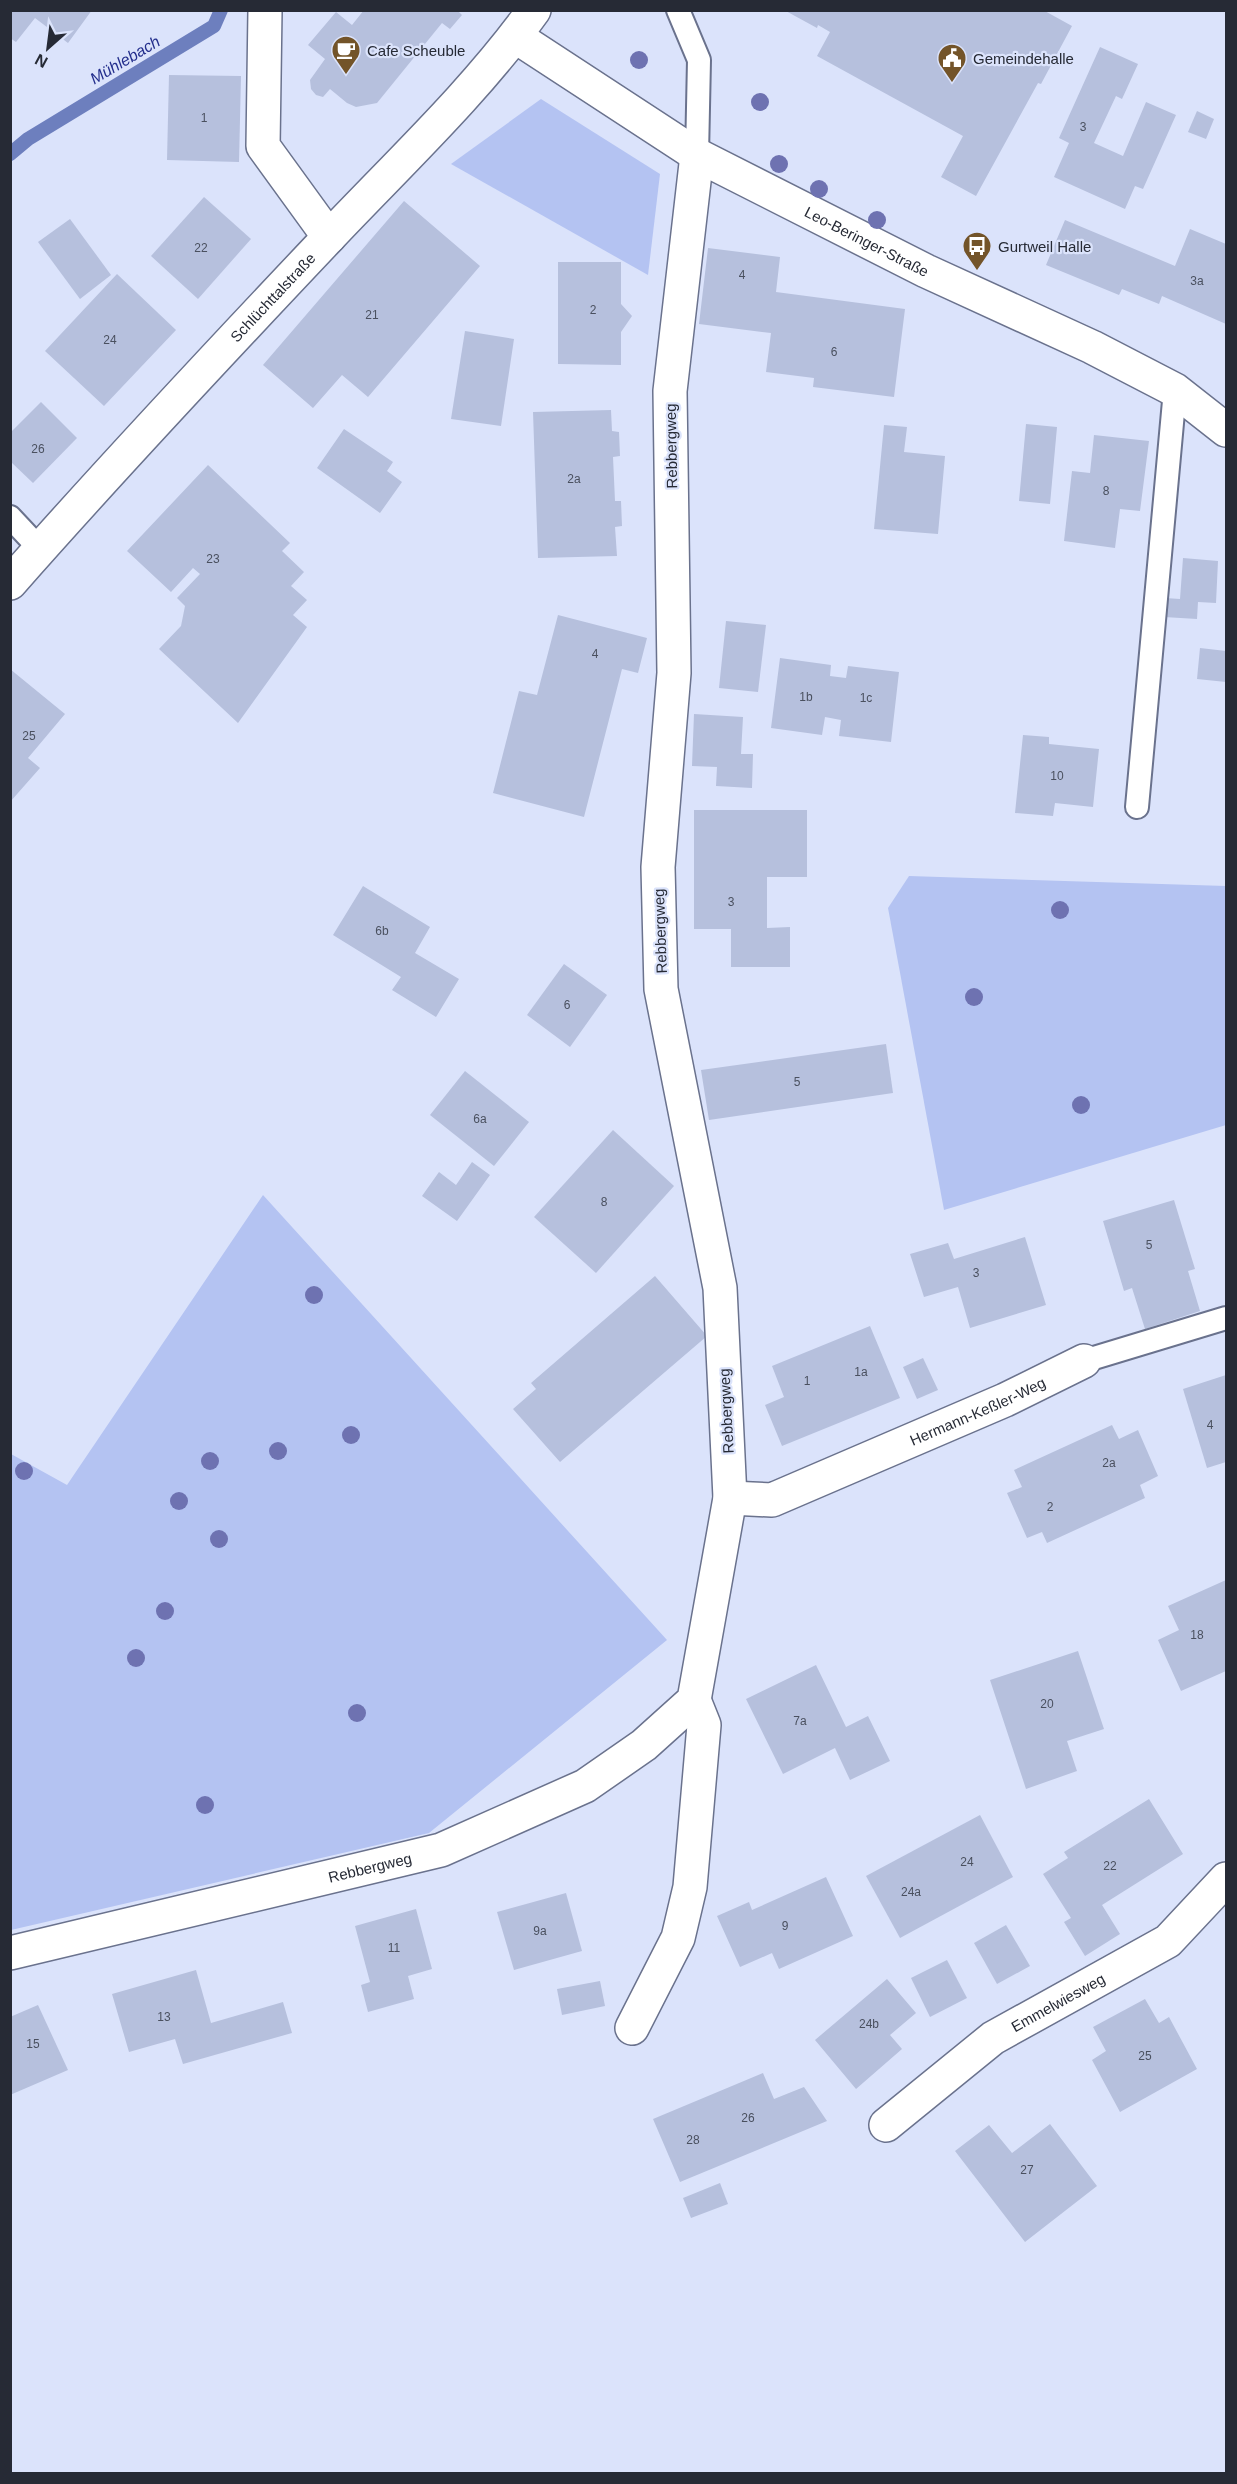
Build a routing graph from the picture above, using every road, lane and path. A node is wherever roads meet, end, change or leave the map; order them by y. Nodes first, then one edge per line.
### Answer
1 (266, 10) edge
2 (678, 10) edge
3 (524, 23) edge
4 (697, 155) junction
5 (329, 237) junction
6 (1175, 390) junction
7 (1226, 429) edge
8 (10, 517) edge
9 (40, 549) junction
10 (10, 583) edge
11 (1137, 807) dead end
12 (1227, 1318) edge
13 (1084, 1361) joint
14 (730, 1498) junction
15 (694, 1700) junction
16 (1227, 1879) edge
17 (10, 1953) edge
18 (632, 2028) dead end
19 (886, 2125) dead end

1 - 5 street
2 - 4 lane
3 - 4 street, Leo-Beringer-Straße
3 - 5 street, Schlüchttalstraße
4 - 6 street, Leo-Beringer-Straße
4 - 14 street, Rebbergweg
5 - 9 street, Schlüchttalstraße
6 - 7 street, Leo-Beringer-Straße
6 - 11 lane
8 - 9 lane
9 - 10 street, Schlüchttalstraße
12 - 13 lane, Hermann-Keßler-Weg
13 - 14 street, Hermann-Keßler-Weg
14 - 15 street, Rebbergweg
15 - 17 street, Rebbergweg
15 - 18 street, Rebbergweg
16 - 19 street, Emmelwiesweg

